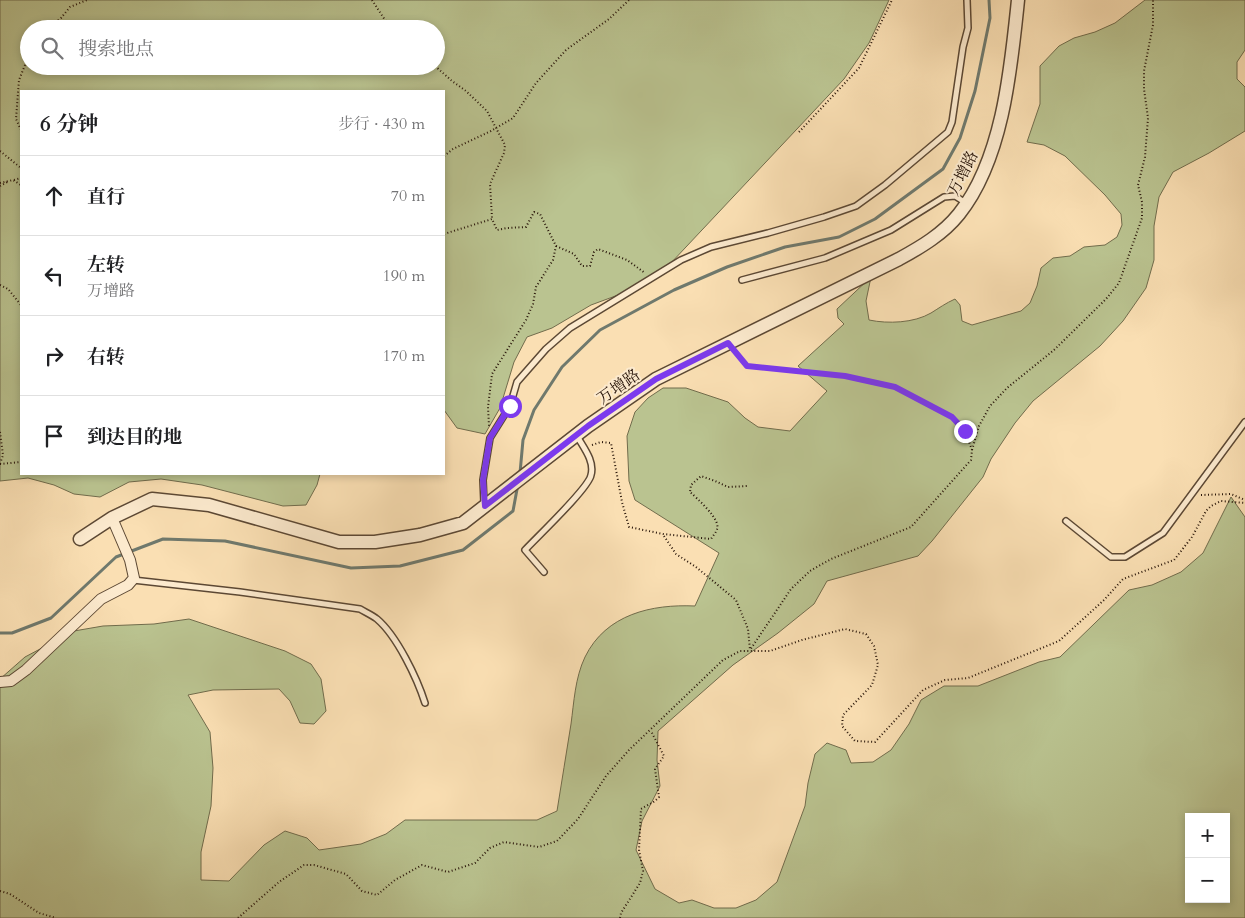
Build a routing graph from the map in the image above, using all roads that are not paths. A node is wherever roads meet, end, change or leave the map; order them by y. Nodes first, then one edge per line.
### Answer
1 (967, 0) edge
2 (1018, 0) edge
3 (966, 203) junction
4 (742, 280) dead end
5 (1245, 422) edge
6 (577, 435) junction
7 (485, 506) junction
8 (112, 518) junction
9 (1066, 521) dead end
10 (80, 539) dead end
11 (544, 572) dead end
12 (132, 580) junction
13 (0, 682) edge
14 (424, 703) dead end

1 - 7 lane
2 - 3 street, 万增路
3 - 4 lane
3 - 6 street, 万增路
5 - 9 lane
6 - 7 street, 万增路
6 - 11 lane
7 - 8 street, 万增路
8 - 10 street, 万增路
8 - 12 street
12 - 13 street
12 - 14 lane

